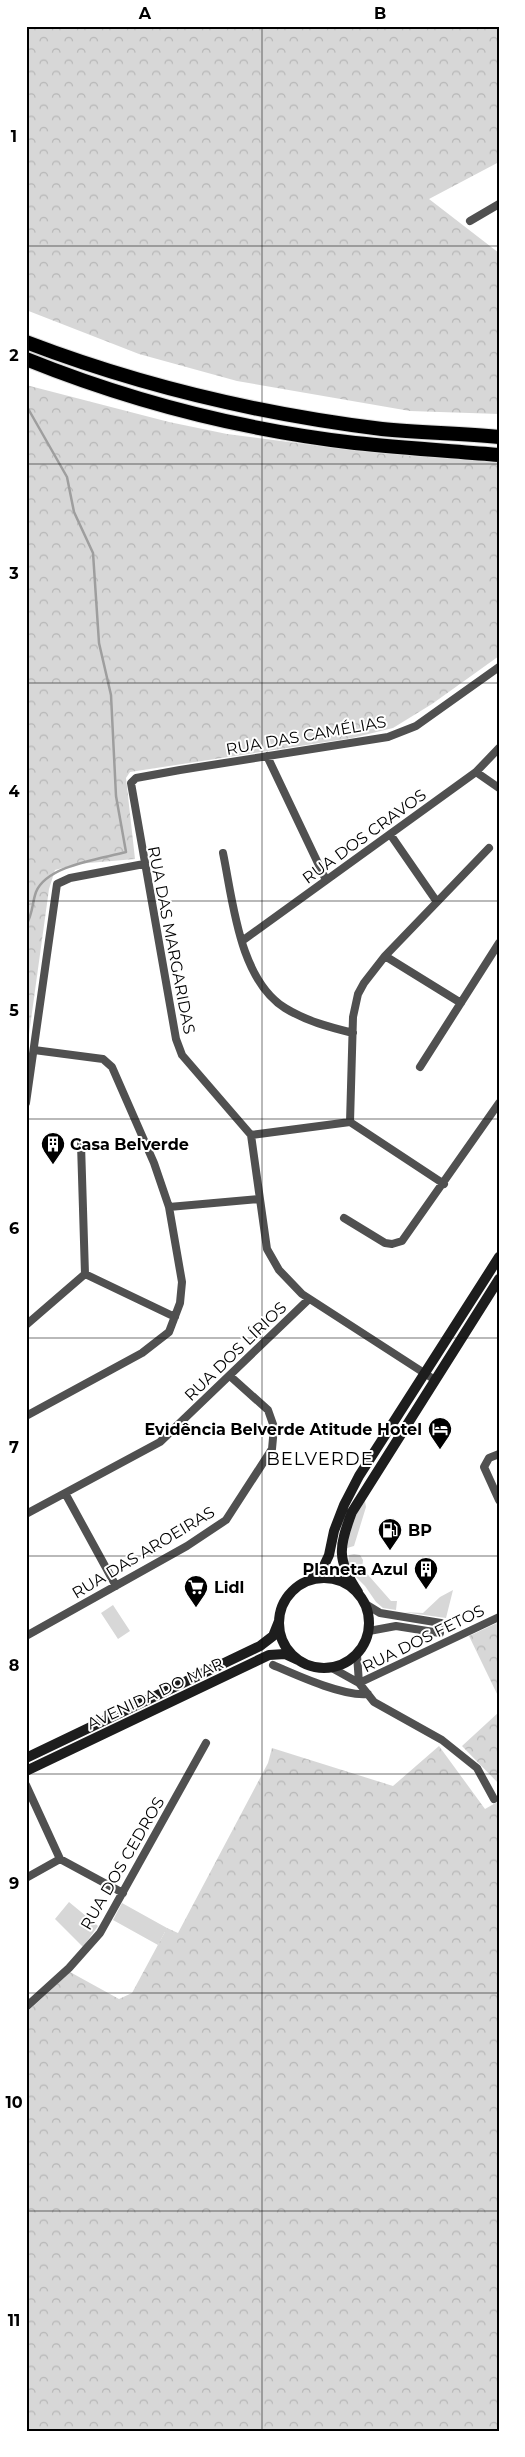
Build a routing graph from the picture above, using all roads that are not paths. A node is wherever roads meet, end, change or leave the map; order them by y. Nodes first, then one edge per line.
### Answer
1 (499, 204) edge
2 (470, 221) dead end
3 (26, 342) edge
4 (26, 359) edge
5 (499, 437) edge
6 (499, 455) edge
7 (499, 667) edge
8 (499, 748) edge
9 (267, 756) junction
10 (476, 772) junction
11 (130, 783) joint
12 (499, 788) edge
13 (390, 834) junction
14 (489, 848) dead end
15 (223, 853) dead end
16 (144, 864) junction
17 (326, 880) junction
18 (437, 902) junction
19 (242, 940) junction
20 (499, 943) edge
21 (385, 956) junction
22 (461, 1003) junction
23 (353, 1032) junction
24 (34, 1050) junction
25 (420, 1067) dead end
26 (26, 1103) edge
27 (498, 1105) edge
28 (350, 1122) junction
29 (251, 1135) junction
30 (81, 1144) dead end
31 (444, 1184) junction
32 (260, 1199) junction
33 (169, 1207) junction
34 (344, 1218) dead end
35 (499, 1257) edge
36 (85, 1274) junction
37 (499, 1279) edge
38 (309, 1299) junction
39 (175, 1316) junction
40 (26, 1325) edge
41 (425, 1372) junction
42 (230, 1376) junction
43 (435, 1380) junction
44 (26, 1416) edge
45 (499, 1454) edge
46 (65, 1494) junction
47 (499, 1500) edge
48 (26, 1514) edge
49 (310, 1580) junction
50 (116, 1586) junction
51 (358, 1592) junction
52 (367, 1605) junction
53 (499, 1616) edge
54 (279, 1621) junction
55 (441, 1623) dead end
56 (370, 1631) junction
57 (440, 1633) dead end
58 (26, 1636) edge
59 (357, 1655) junction
60 (298, 1660) junction
61 (273, 1665) dead end
62 (332, 1668) junction
63 (359, 1683) junction
64 (368, 1694) junction
65 (206, 1744) dead end
66 (26, 1758) edge
67 (26, 1770) edge
68 (26, 1785) edge
69 (494, 1799) dead end
70 (60, 1859) junction
71 (26, 1878) edge
72 (123, 1893) junction
73 (26, 2008) edge

1 - 2 street
3 - 5 highway
4 - 6 highway
7 - 9 street, RUA DAS CAMÉLIAS
8 - 10 street, RUA DOS CRAVOS
9 - 11 street, RUA DAS CAMÉLIAS
9 - 17 street
10 - 12 street
10 - 13 street, RUA DOS CRAVOS
11 - 16 street, RUA DAS MARGARIDAS
13 - 17 street, RUA DOS CRAVOS
13 - 18 street
14 - 18 street
15 - 19 street
16 - 24 street
16 - 29 street, RUA DAS MARGARIDAS
17 - 19 street, RUA DOS CRAVOS
18 - 21 street
19 - 23 street
20 - 22 street
21 - 22 street
21 - 23 street
22 - 25 street
23 - 28 street
24 - 26 street
24 - 33 street
27 - 31 street
28 - 29 street
28 - 31 street
29 - 32 street
30 - 36 street
31 - 34 street
32 - 33 street
32 - 38 street
33 - 39 street
35 - 41 main road
36 - 39 street
36 - 40 street
37 - 43 main road
38 - 41 street
38 - 42 street, RUA DOS LÍRIOS
39 - 44 street
41 - 43 street
41 - 49 main road
42 - 46 street, RUA DOS LÍRIOS
42 - 50 street, RUA DAS AROEIRAS
43 - 51 main road
45 - 47 street
46 - 48 street, RUA DOS LÍRIOS
46 - 50 street
49 - 51 main road
49 - 54 main road
50 - 58 street, RUA DAS AROEIRAS
51 - 52 main road
52 - 55 street, RUA DOS FETOS
52 - 56 main road
53 - 63 street, RUA DOS FETOS
54 - 60 main road
54 - 66 main road, AVENIDA DO MAR
56 - 57 street, RUA DOS FETOS
56 - 59 main road
59 - 62 main road
59 - 63 street
60 - 62 main road
60 - 67 main road, AVENIDA DO MAR
61 - 64 street
62 - 63 street
63 - 64 street
64 - 69 street
65 - 72 street, RUA DOS CEDROS
68 - 70 street
70 - 71 street
70 - 72 street
72 - 73 street, RUA DOS CEDROS

